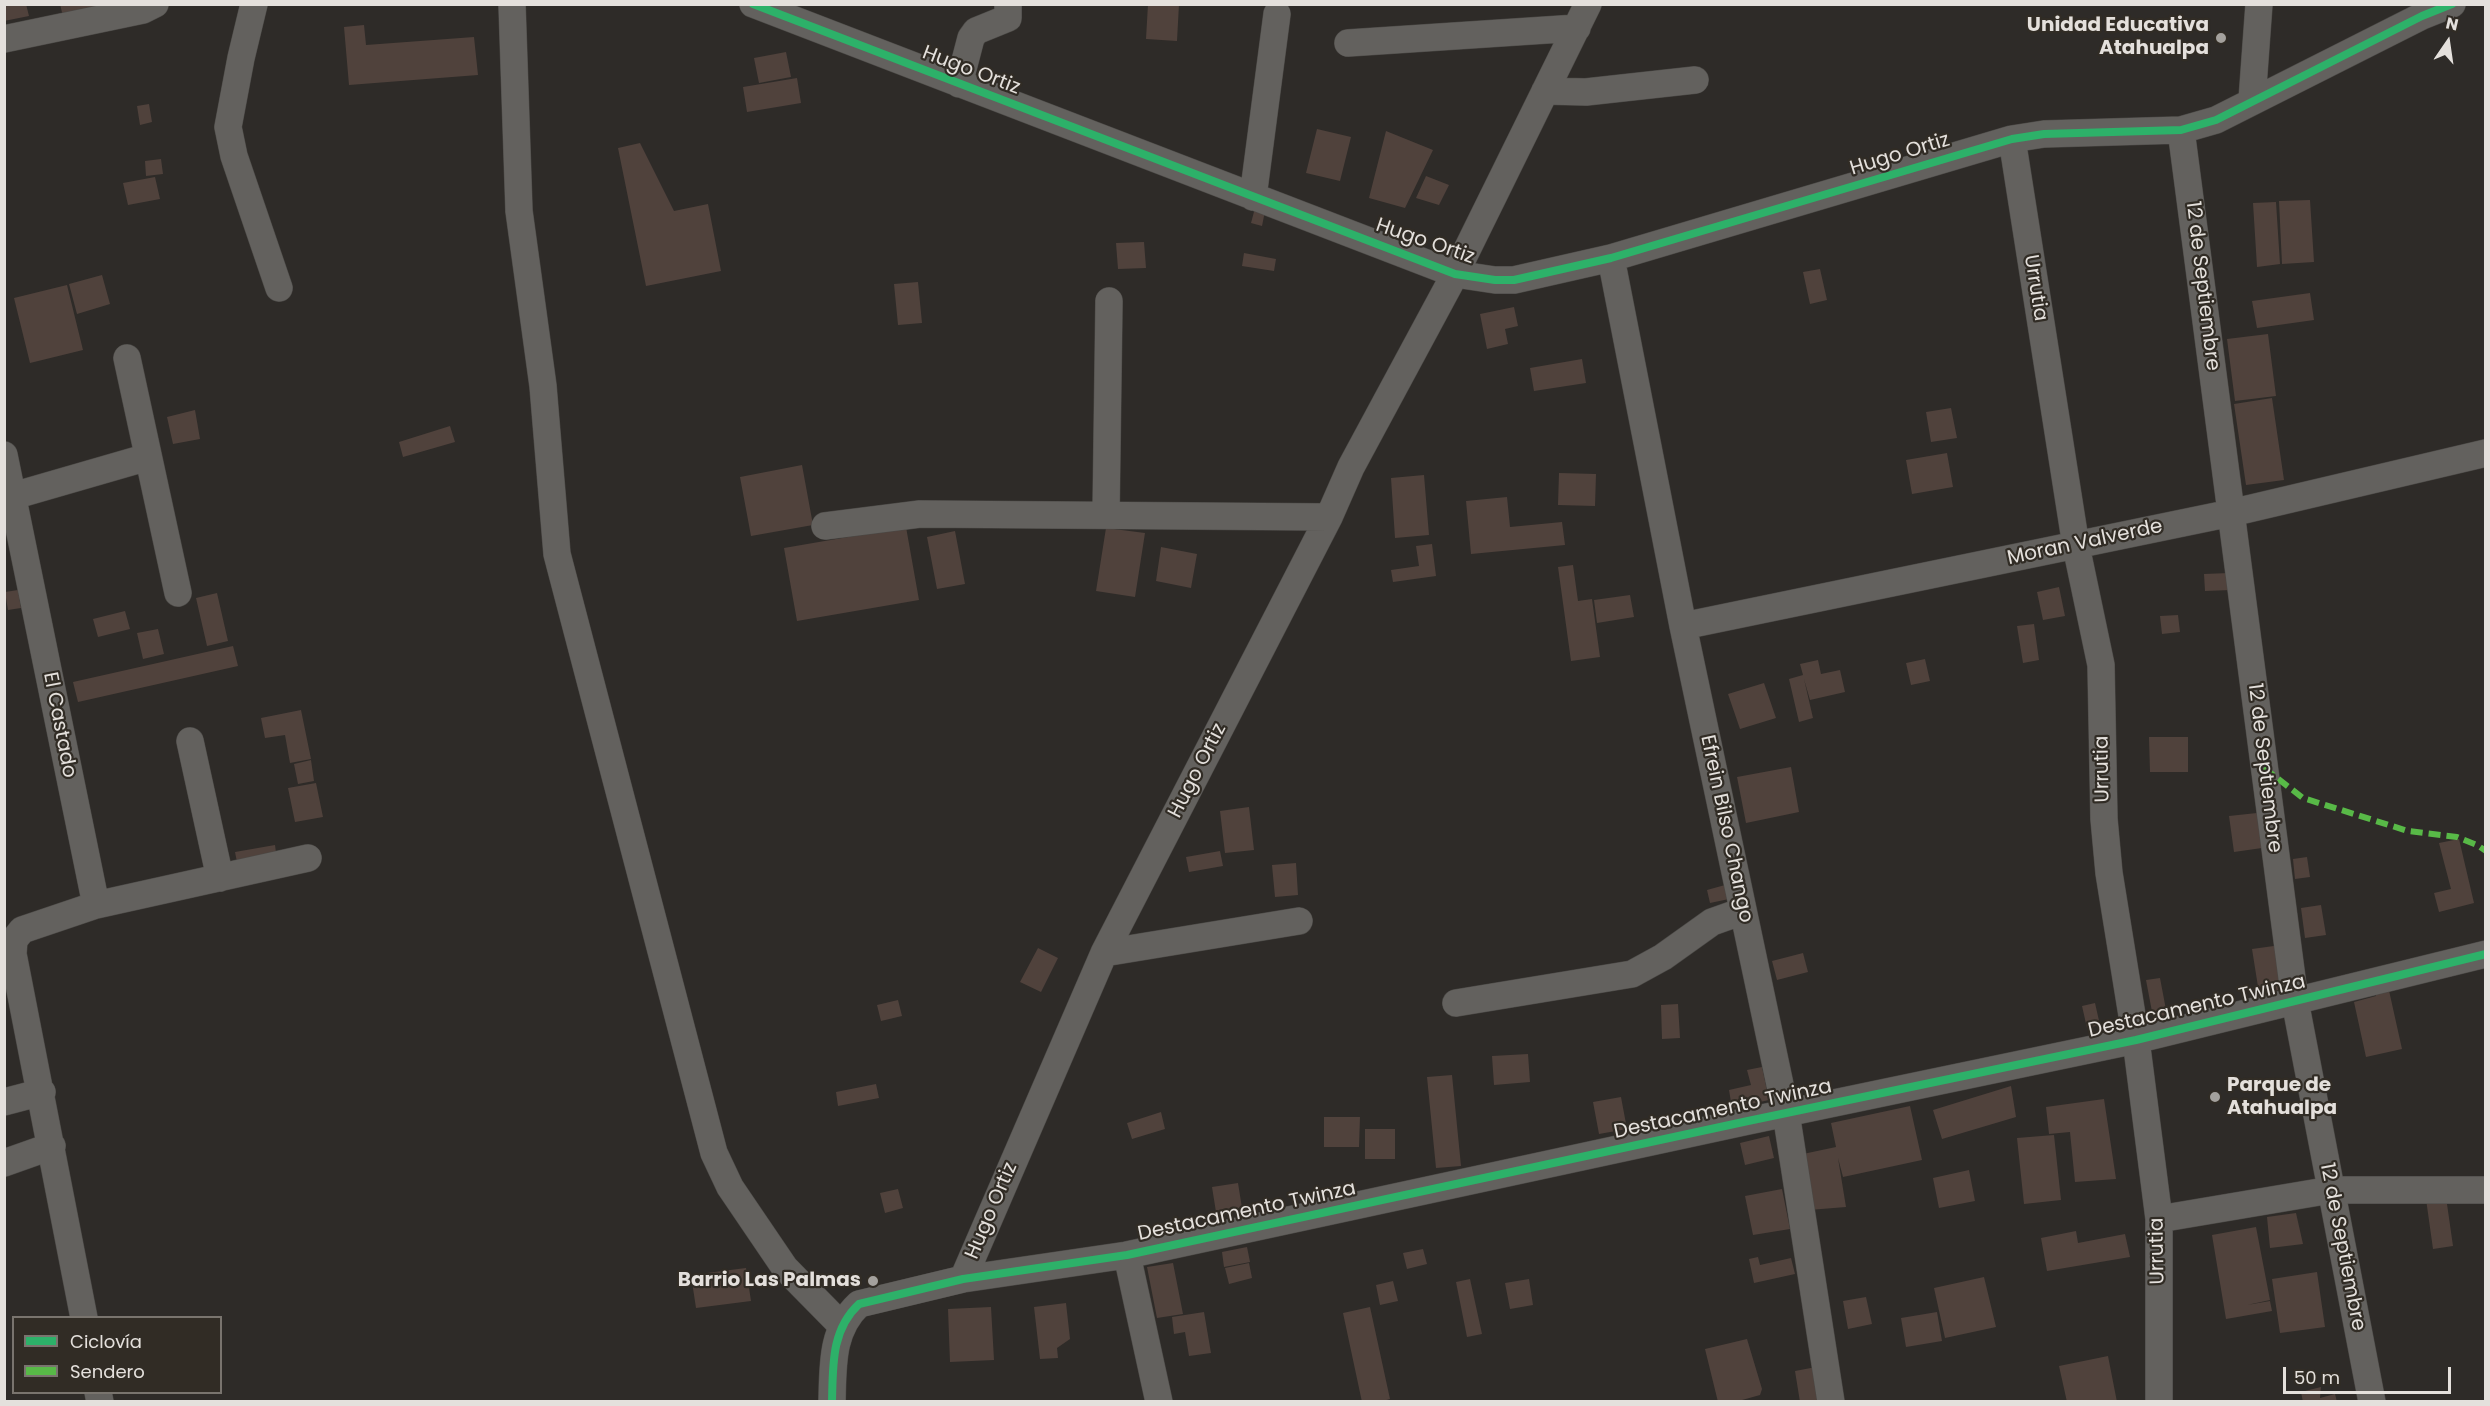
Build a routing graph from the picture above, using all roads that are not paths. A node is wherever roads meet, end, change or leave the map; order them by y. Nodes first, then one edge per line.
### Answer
1 (254, 4) edge
2 (512, 4) edge
3 (753, 4) edge
4 (1008, 4) edge
5 (2259, 4) edge
6 (2452, 4) edge
7 (146, 6) edge
8 (1277, 14) dead end
9 (1582, 16) edge
10 (4, 39) edge
11 (1348, 43) dead end
12 (1695, 80) dead end
13 (959, 84) junction
14 (1545, 92) junction
15 (2252, 100) junction
16 (2181, 130) junction
17 (2012, 139) junction
18 (1253, 197) junction
19 (1611, 258) junction
20 (1455, 274) junction
21 (279, 288) dead end
22 (1109, 301) dead end
23 (127, 358) dead end
24 (2486, 453) edge
25 (4, 455) edge
26 (148, 457) junction
27 (13, 496) junction
28 (2231, 513) junction
29 (1106, 515) junction
30 (1329, 517) junction
31 (825, 526) dead end
32 (2076, 546) junction
33 (178, 593) dead end
34 (1683, 626) junction
35 (190, 741) dead end
36 (308, 858) dead end
37 (220, 878) junction
38 (96, 905) junction
39 (1743, 911) junction
40 (1299, 921) dead end
41 (1104, 954) junction
42 (2486, 954) edge
43 (2295, 1001) junction
44 (1456, 1003) dead end
45 (2136, 1040) junction
46 (42, 1092) junction
47 (4, 1102) edge
48 (1786, 1113) junction
49 (52, 1146) junction
50 (4, 1163) edge
51 (2331, 1190) junction
52 (2486, 1190) edge
53 (2159, 1219) junction
54 (1127, 1255) junction
55 (963, 1279) junction
56 (84, 1316) edge
57 (842, 1326) junction
58 (831, 1401) edge
59 (1160, 1401) edge
60 (1831, 1401) edge
61 (2159, 1401) edge
62 (2372, 1401) edge

1 - 21 street
2 - 57 street
3 - 13 street, Hugo Ortiz
4 - 13 street
5 - 15 street
6 - 15 street, Hugo Ortiz
7 - 10 street
8 - 18 street
9 - 11 street
9 - 14 street
12 - 14 street
13 - 18 street, Hugo Ortiz
14 - 20 street
15 - 16 street, Hugo Ortiz
16 - 17 street, Hugo Ortiz
16 - 28 street, 12 de Septiembre
17 - 19 street, Hugo Ortiz
17 - 32 street, Urrutia
18 - 20 street, Hugo Ortiz
19 - 20 street, Hugo Ortiz
19 - 34 street, Efrein Bilso Chango
20 - 30 street, Hugo Ortiz
22 - 29 street
23 - 26 street
24 - 28 street, Moran Valverde
25 - 27 street, El Castado
26 - 27 street
26 - 33 street
27 - 38 street, El Castado
28 - 32 street, Moran Valverde
28 - 43 street, 12 de Septiembre
29 - 30 street
29 - 31 street
30 - 41 street, Hugo Ortiz
32 - 34 street, Moran Valverde
32 - 45 street, Urrutia
34 - 39 street, Efrein Bilso Chango
35 - 37 street
36 - 37 street
37 - 38 street
38 - 46 street
39 - 44 street
39 - 48 street, Efrein Bilso Chango
40 - 41 street
41 - 55 street, Hugo Ortiz
42 - 43 street, Destacamento Twinza
43 - 45 street, Destacamento Twinza
43 - 51 street, 12 de Septiembre
45 - 48 street, Destacamento Twinza
45 - 53 street, Urrutia
46 - 47 street
46 - 49 street
48 - 54 street, Destacamento Twinza
48 - 60 street, Efrein Bilso Chango
49 - 50 street
49 - 56 street
51 - 52 street
51 - 53 street
51 - 62 street, 12 de Septiembre
53 - 61 street, Urrutia
54 - 55 street, Destacamento Twinza
54 - 59 street
55 - 57 street, Destacamento Twinza
57 - 58 street

